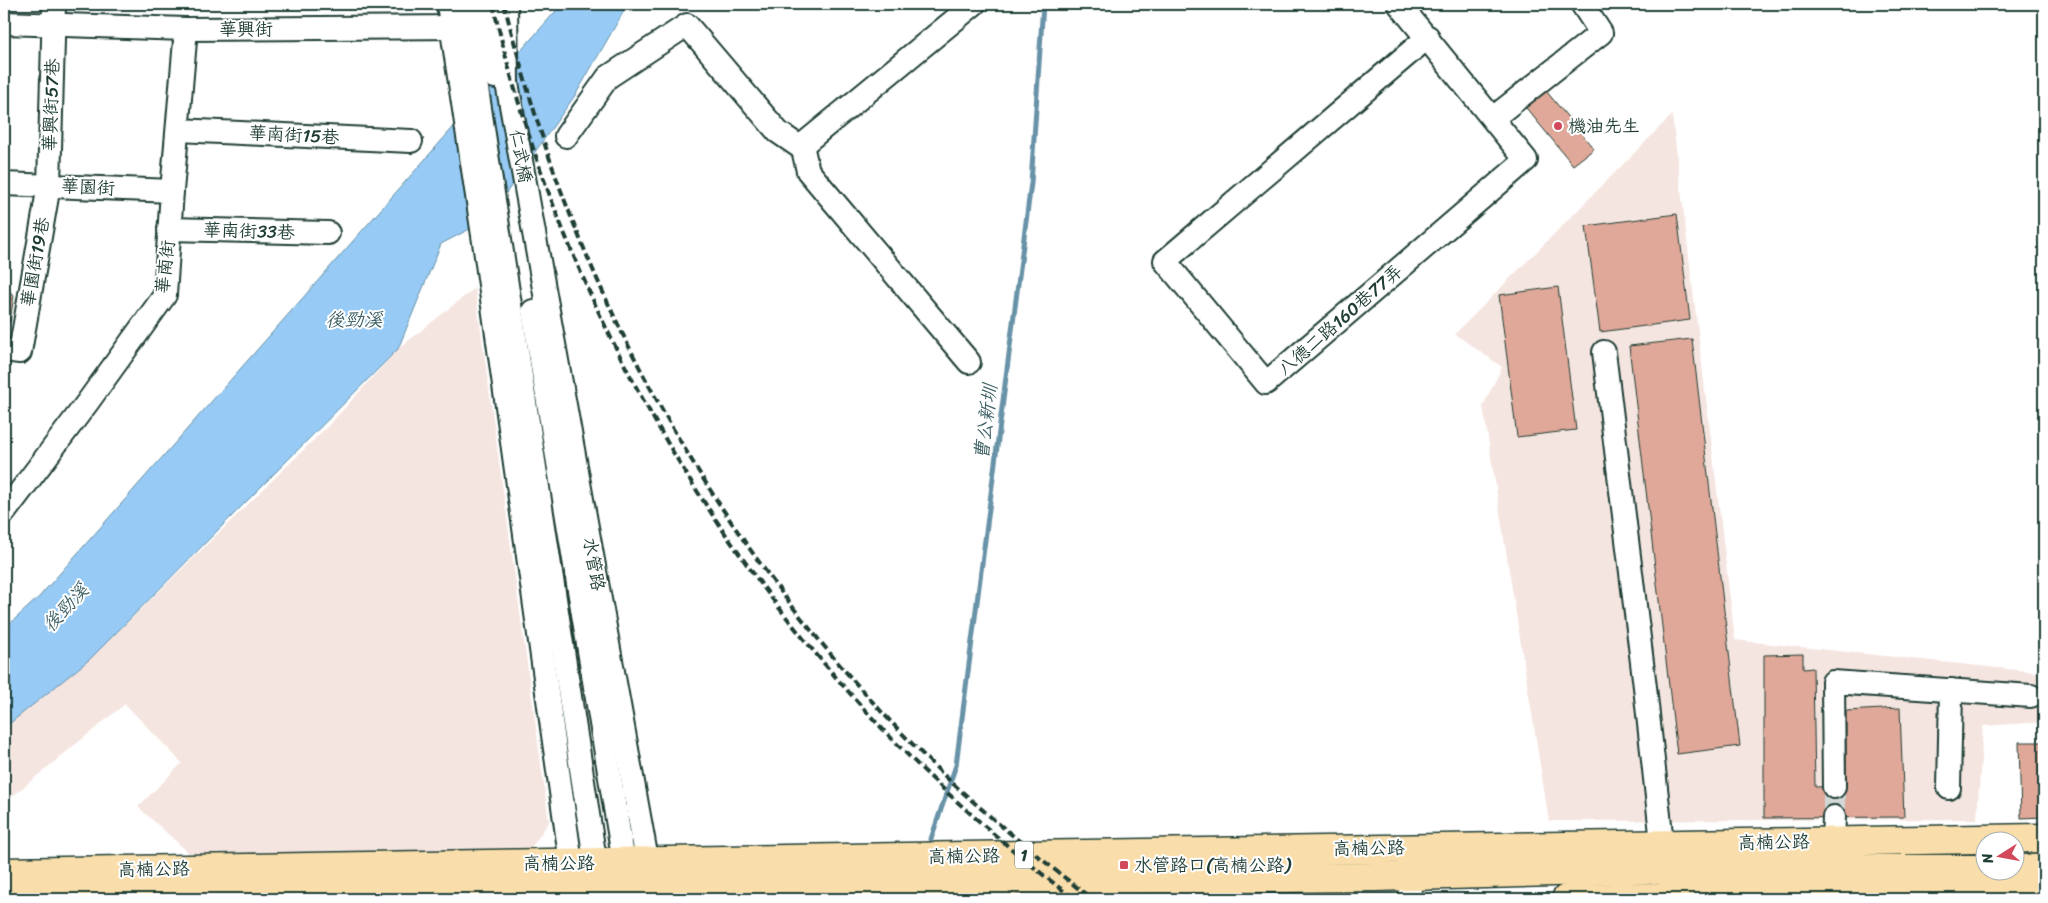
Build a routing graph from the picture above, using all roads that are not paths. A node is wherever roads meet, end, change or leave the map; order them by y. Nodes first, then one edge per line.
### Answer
1 (448, 4) edge
2 (464, 4) edge
3 (506, 4) edge
4 (974, 4) edge
5 (1398, 4) edge
6 (1582, 4) edge
7 (53, 14) edge
8 (472, 20) edge
9 (4, 22) edge
10 (186, 29) junction
11 (1428, 37) junction
12 (485, 91) junction
13 (1493, 118) junction
14 (178, 130) junction
15 (566, 136) dead end
16 (411, 141) dead end
17 (802, 145) junction
18 (4, 184) edge
19 (48, 185) junction
20 (172, 191) junction
21 (169, 229) junction
22 (528, 231) joint
23 (328, 233) dead end
24 (4, 350) edge
25 (1604, 352) dead end
26 (969, 362) dead end
27 (4, 513) edge
28 (1951, 690) junction
29 (2032, 696) dead end
30 (1834, 787) tunnel mouth
31 (1949, 788) dead end
32 (2044, 838) edge
33 (1409, 848) junction
34 (1664, 857) junction
35 (1976, 869) edge
36 (2026, 869) edge
37 (2044, 869) edge
38 (4, 872) edge
39 (586, 882) edge
40 (639, 882) edge
41 (1410, 888) edge
42 (2044, 889) edge
43 (4, 898) edge
44 (1566, 899) edge

1 - 8 street
2 - 8 street
3 - 12 street
4 - 17 street
5 - 11 street, 八德二路160巷77弄
6 - 13 street
7 - 9 street, 華興街
7 - 10 street, 華興街
7 - 19 street, 華興街57巷
8 - 10 street, 華興街
8 - 12 street
8 - 12 street
10 - 14 street, 華南街
11 - 13 street, 八德二路160巷77弄
11 - 13 street, 八德二路160巷77弄
12 - 22 street, 仁武橋
12 - 39 street, 仁武橋
14 - 16 street, 華南街15巷
14 - 20 street, 華南街
15 - 17 street
17 - 26 street
18 - 19 street, 華園街
19 - 20 street, 華園街
19 - 24 street, 華園街19巷
20 - 21 street, 華南街
21 - 23 street, 華南街33巷
21 - 27 street, 華南街
22 - 40 street, 水管路
25 - 34 street
28 - 29 street
28 - 30 street
28 - 31 street
32 - 34 main road, 高楠公路 / 1
33 - 34 main road, 高楠公路 / 1
33 - 40 main road, 高楠公路 / 1
33 - 41 street
34 - 35 main road, 高楠公路 / 1
34 - 41 main road, 高楠公路 / 1
36 - 37 main road
38 - 39 main road, 高楠公路 / 1
39 - 40 main road, 高楠公路 / 1
39 - 43 main road, 高楠公路 / 1
40 - 41 main road, 高楠公路 / 1
42 - 44 main road

